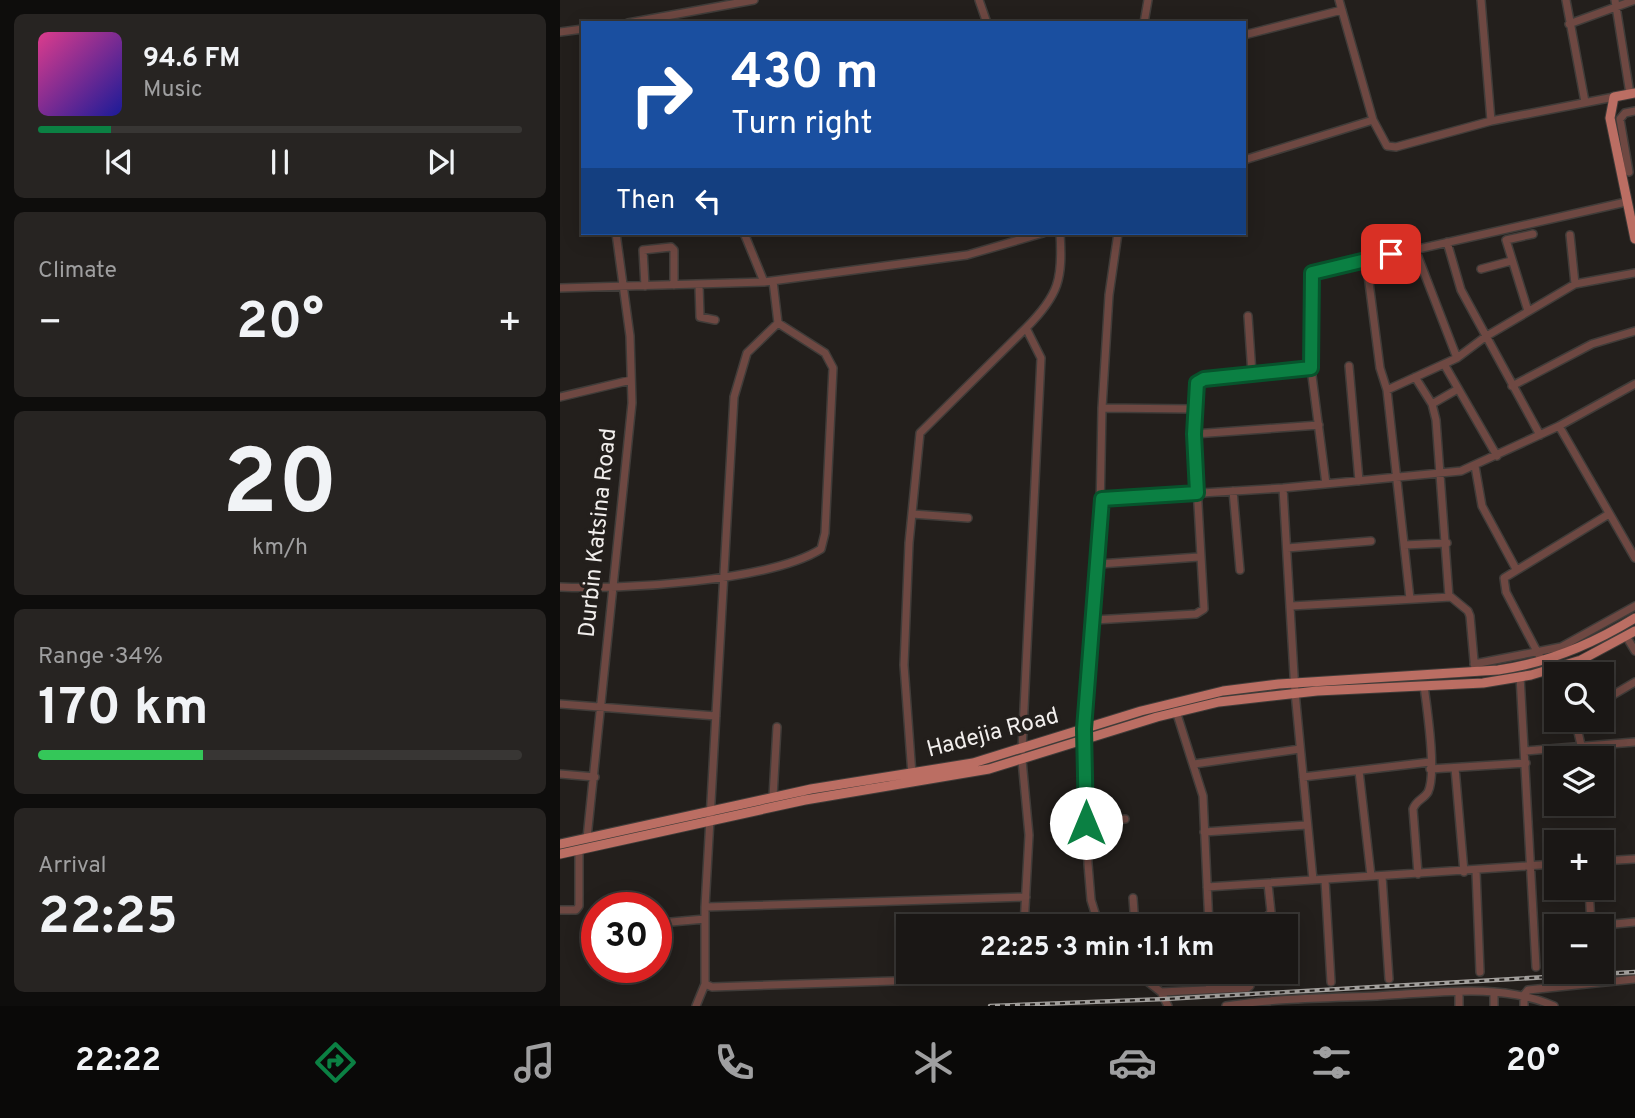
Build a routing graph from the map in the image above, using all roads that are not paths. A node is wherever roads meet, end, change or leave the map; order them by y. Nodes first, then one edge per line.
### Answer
1 (754, 0) edge
2 (979, 0) edge
3 (1148, 0) edge
4 (1339, 0) edge
5 (1481, 0) edge
6 (1566, 0) edge
7 (1635, 0) edge
8 (1616, 4) edge
9 (1342, 10) junction
10 (639, 21) edge
11 (986, 21) edge
12 (1144, 21) edge
13 (1569, 24) junction
14 (581, 29) edge
15 (560, 32) edge
16 (1246, 34) edge
17 (1632, 94) edge
18 (1614, 97) junction
19 (1585, 102) junction
20 (1635, 111) edge
21 (1373, 120) junction
22 (1491, 121) junction
23 (1246, 159) edge
24 (1628, 172) edge
25 (1626, 202) junction
26 (1533, 234) dead end
27 (616, 235) edge
28 (745, 235) edge
29 (1036, 235) edge
30 (1060, 235) edge
31 (1118, 235) edge
32 (1570, 235) dead end
33 (1635, 239) edge
34 (1447, 242) junction
35 (1415, 249) junction
36 (1366, 259) junction
37 (1511, 261) junction
38 (1481, 269) dead end
39 (1635, 273) edge
40 (768, 282) junction
41 (1575, 284) junction
42 (674, 285) junction
43 (699, 285) junction
44 (623, 286) junction
45 (645, 286) junction
46 (560, 288) edge
47 (1528, 311) junction
48 (1248, 316) dead end
49 (715, 320) dead end
50 (778, 323) junction
51 (1026, 328) junction
52 (1635, 331) edge
53 (1485, 337) junction
54 (1457, 358) junction
55 (1444, 364) junction
56 (1349, 366) dead end
57 (1311, 368) junction
58 (1252, 374) junction
59 (1415, 377) junction
60 (631, 380) junction
61 (1635, 384) edge
62 (1512, 386) junction
63 (1458, 388) junction
64 (1387, 390) junction
65 (560, 397) edge
66 (1432, 404) junction
67 (1102, 408) junction
68 (1194, 409) junction
69 (1319, 425) junction
70 (1559, 426) junction
71 (1194, 434) junction
72 (1539, 435) junction
73 (1497, 456) junction
74 (1475, 466) junction
75 (1443, 474) junction
76 (1396, 478) junction
77 (1359, 481) junction
78 (1326, 484) junction
79 (1283, 488) junction
80 (1233, 491) junction
81 (1197, 493) junction
82 (1102, 499) junction
83 (912, 514) junction
84 (1609, 514) junction
85 (968, 518) dead end
86 (1371, 541) dead end
87 (1447, 543) junction
88 (1404, 545) junction
89 (1287, 548) junction
90 (1199, 557) junction
91 (1635, 558) edge
92 (1099, 564) junction
93 (1516, 569) junction
94 (1240, 570) dead end
95 (723, 578) junction
96 (560, 587) edge
97 (612, 587) junction
98 (1449, 597) junction
99 (1410, 599) junction
100 (1291, 606) junction
101 (1635, 606) edge
102 (1635, 618) edge
103 (1094, 620) junction
104 (1631, 634) edge
105 (1635, 651) edge
106 (1541, 657) junction
107 (1577, 662) edge
108 (1477, 669) junction
109 (1544, 673) edge
110 (1520, 676) junction
111 (1635, 682) edge
112 (1483, 683) junction
113 (1424, 686) junction
114 (1294, 688) junction
115 (1614, 694) edge
116 (560, 704) edge
117 (602, 707) junction
118 (1175, 711) junction
119 (716, 716) junction
120 (776, 727) dead end
121 (1578, 732) edge
122 (1085, 734) junction
123 (1635, 742) edge
124 (1581, 746) joint
125 (1300, 749) junction
126 (1544, 749) edge
127 (1525, 751) junction
128 (1022, 755) junction
129 (1526, 763) junction
130 (1194, 764) junction
131 (1430, 766) junction
132 (1455, 768) junction
133 (1359, 771) junction
134 (560, 774) edge
135 (911, 774) junction
136 (595, 777) junction
137 (1303, 777) junction
138 (913, 784) junction
139 (773, 797) junction
140 (712, 809) junction
141 (711, 820) junction
142 (1125, 820) dead end
143 (1086, 823) junction
144 (1307, 825) junction
145 (1204, 832) junction
146 (587, 838) junction
147 (560, 844) edge
148 (579, 850) junction
149 (560, 854) edge
150 (1635, 859) edge
151 (1614, 860) edge
152 (1544, 865) edge
153 (1532, 866) junction
154 (1476, 871) junction
155 (1464, 872) junction
156 (1418, 874) junction
157 (1371, 876) junction
158 (1382, 876) junction
159 (1313, 880) junction
160 (1325, 880) junction
161 (1268, 884) junction
162 (1207, 887) junction
163 (1026, 897) junction
164 (1133, 898) dead end
165 (705, 907) junction
166 (560, 910) edge
167 (1025, 914) edge
168 (1095, 914) edge
169 (1134, 914) edge
170 (1208, 914) edge
171 (1269, 914) edge
172 (705, 919) junction
173 (672, 922) edge
174 (1635, 922) edge
175 (1614, 924) edge
176 (1536, 967) dead end
177 (1480, 972) dead end
178 (1389, 979) dead end
179 (1635, 979) edge
180 (896, 981) edge
181 (1331, 982) dead end
182 (705, 984) junction
183 (1151, 984) edge
184 (1210, 984) edge
185 (1250, 984) edge
186 (1210, 988) junction
187 (1161, 992) junction
188 (1459, 992) junction
189 (1494, 992) junction
190 (1394, 995) junction
191 (1524, 995) junction
192 (1359, 996) junction
193 (1326, 997) junction
194 (1286, 1003) edge
195 (1250, 1004) edge
196 (696, 1006) edge
197 (1168, 1006) edge
198 (1226, 1006) edge
199 (1328, 1006) edge
200 (1361, 1006) edge
201 (1394, 1006) edge
202 (1459, 1006) edge
203 (1494, 1006) edge
204 (1524, 1006) edge
205 (1554, 1006) edge

1 - 10 street
2 - 11 street
3 - 12 street
4 - 9 street
5 - 22 street
6 - 13 street
7 - 8 street
8 - 13 street
8 - 17 street
9 - 16 street
9 - 21 street
13 - 19 street
14 - 15 street
17 - 18 main road
18 - 19 street
18 - 24 main road
19 - 22 street
20 - 24 street
21 - 22 street
21 - 23 street
24 - 25 main road
25 - 33 main road
25 - 34 street
26 - 37 street
27 - 44 street, Durbin Katsina Road
28 - 40 street
29 - 40 street
30 - 51 street
31 - 67 street
32 - 41 street
34 - 35 street
34 - 53 street
35 - 36 street
35 - 54 street
36 - 57 street
36 - 64 street
37 - 38 street
37 - 47 street
39 - 41 street
40 - 43 street
40 - 50 street
41 - 47 street
42 - 43 street
42 - 45 street
42 - 45 street
43 - 49 street
44 - 45 street
44 - 46 street
44 - 60 street, Durbin Katsina Road
47 - 53 street
48 - 58 street
50 - 95 street
50 - 95 street
51 - 83 street
51 - 128 street
52 - 62 street
53 - 54 street
53 - 62 street
54 - 55 street
55 - 59 street
55 - 63 street
56 - 77 street
57 - 58 street
57 - 69 street
58 - 68 street
59 - 64 street
59 - 66 street
60 - 65 street
60 - 97 street, Durbin Katsina Road
61 - 70 street
62 - 72 street
63 - 66 street
63 - 73 street
64 - 76 street
66 - 75 street
67 - 68 street
67 - 82 street
68 - 71 street
69 - 71 street
69 - 78 street
70 - 72 street
70 - 84 street
71 - 81 street
72 - 73 street
73 - 74 street
74 - 75 street
74 - 93 street
75 - 76 street
75 - 87 street
76 - 77 street
76 - 88 street
77 - 78 street
78 - 79 street
79 - 80 street
79 - 89 street
80 - 81 street
80 - 94 street
81 - 82 street
81 - 90 street
82 - 92 street
83 - 85 street
83 - 135 street
84 - 91 street
84 - 93 street
86 - 89 street
87 - 88 street
87 - 98 street
88 - 99 street
89 - 100 street
90 - 92 street
90 - 103 street
92 - 103 street
93 - 106 street
95 - 97 street
95 - 119 street
96 - 97 street
97 - 117 street, Durbin Katsina Road
98 - 99 street
98 - 108 street
99 - 100 street
100 - 114 street
101 - 106 street
102 - 106 main road, Hadejia Road
103 - 122 street
104 - 105 street
104 - 107 main road, Hadejia Road
106 - 108 main road, Hadejia Road
108 - 112 main road
108 - 114 main road, Hadejia Road
109 - 110 main road, Hadejia Road
110 - 112 main road, Hadejia Road
110 - 127 street
111 - 115 street
112 - 113 main road, Hadejia Road
113 - 114 main road, Hadejia Road
113 - 131 street
114 - 118 main road, Hadejia Road
114 - 122 main road, Hadejia Road
114 - 125 street
116 - 117 street
117 - 119 street
117 - 136 street, Durbin Katsina Road
118 - 122 main road, Hadejia Road
118 - 130 street
119 - 140 street
120 - 139 street
121 - 124 street
122 - 128 main road, Hadejia Road
122 - 143 street
123 - 124 street
125 - 130 street
125 - 137 street
126 - 127 street
127 - 129 street
128 - 135 main road, Hadejia Road
128 - 138 main road, Hadejia Road
128 - 163 street
129 - 132 street
129 - 153 street
130 - 145 street
131 - 132 street
131 - 133 street
131 - 156 street
132 - 155 street
133 - 137 street
133 - 157 street
134 - 136 street
135 - 138 street
135 - 139 main road, Hadejia Road
136 - 146 street, Durbin Katsina Road
137 - 144 street
138 - 141 main road, Hadejia Road
139 - 140 main road, Hadejia Road
140 - 141 street
140 - 146 main road, Hadejia Road
141 - 148 main road, Hadejia Road
141 - 165 street
142 - 143 street
143 - 168 street
144 - 145 street
144 - 159 street
145 - 162 street
146 - 147 main road, Hadejia Road
148 - 149 main road, Hadejia Road
148 - 166 street
150 - 151 street
152 - 153 street
153 - 154 street
153 - 176 street
154 - 155 street
154 - 177 street
155 - 156 street
156 - 158 street
157 - 158 street
157 - 160 street
158 - 178 street
159 - 160 street
159 - 161 street
160 - 181 street
161 - 162 street
161 - 171 street
162 - 170 street
163 - 165 street
163 - 167 street
164 - 169 street
165 - 172 street
172 - 173 street
172 - 182 street
174 - 175 street
179 - 191 street
180 - 182 street
182 - 196 street
183 - 187 street
184 - 186 street
185 - 186 street
186 - 187 street
187 - 197 street
188 - 189 street
188 - 190 street
188 - 202 street
189 - 191 street
189 - 203 street
190 - 192 street
190 - 201 street
191 - 204 street
191 - 205 street
192 - 193 street
192 - 200 street
193 - 194 street
193 - 199 street
194 - 195 street
195 - 198 street

